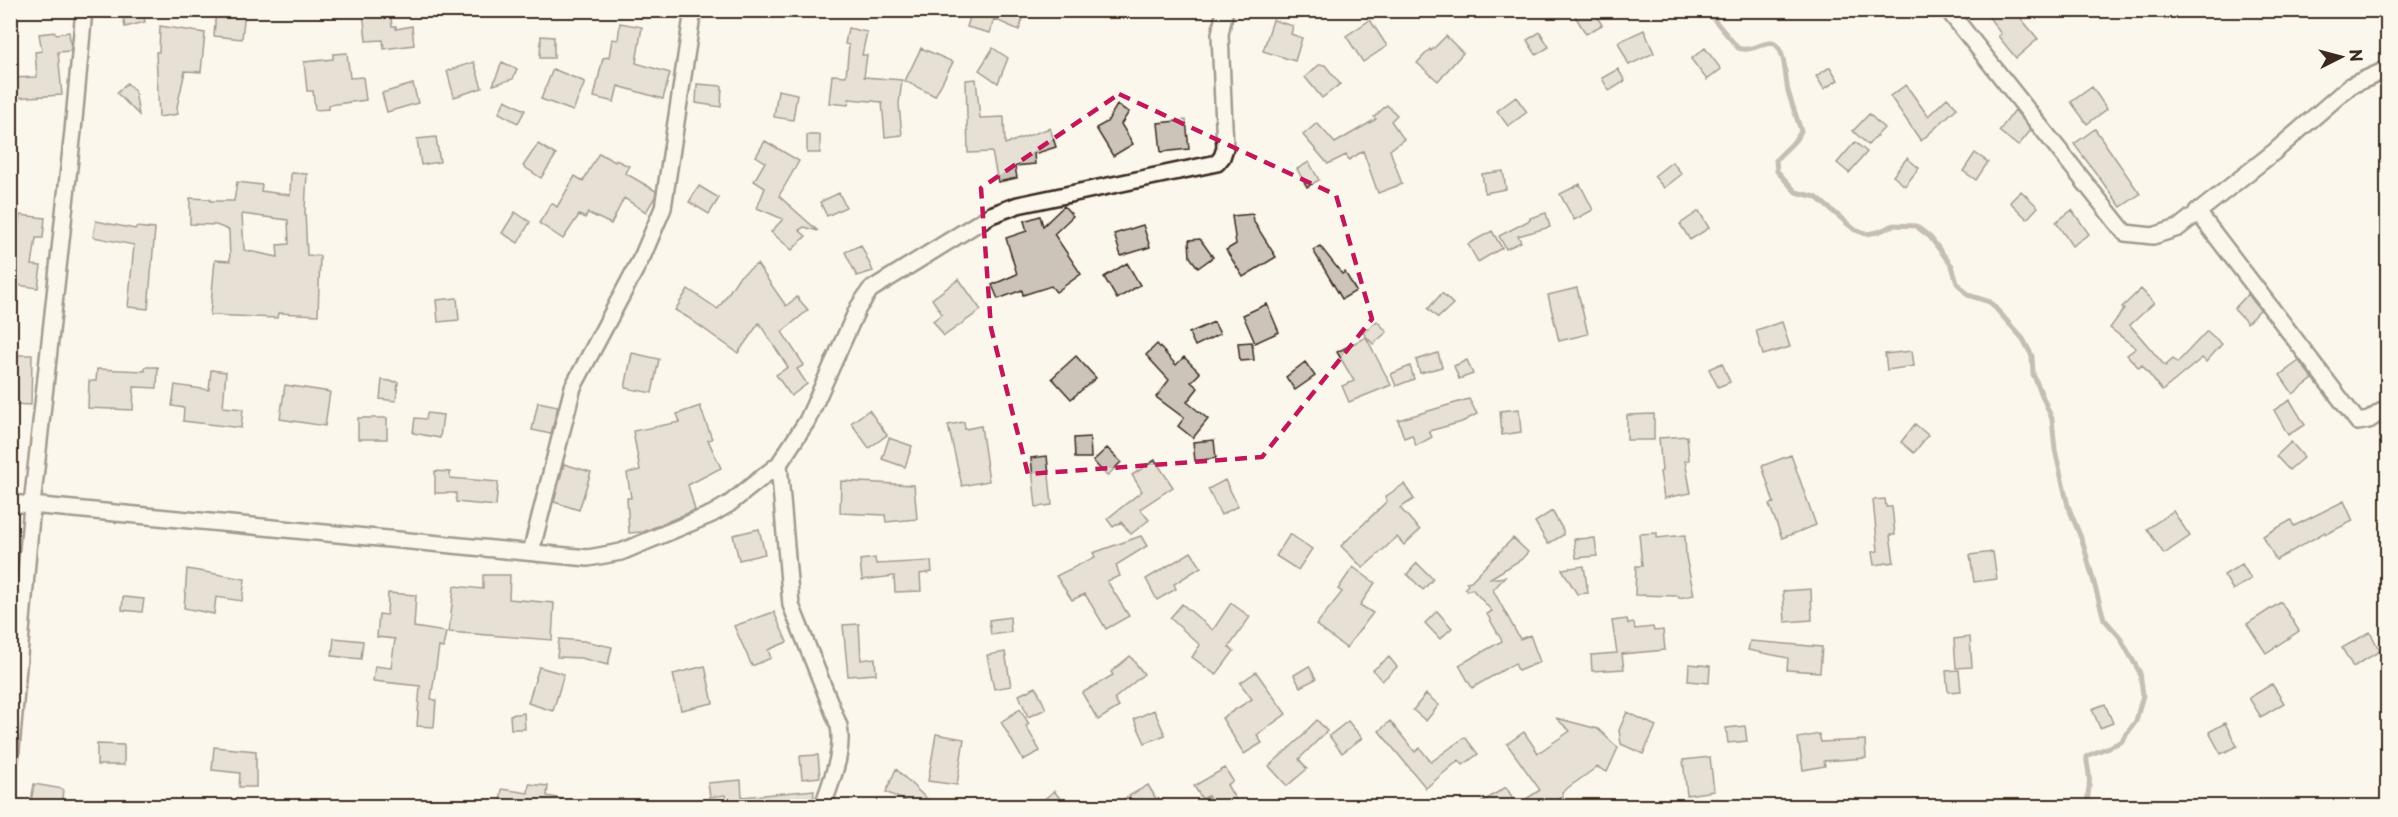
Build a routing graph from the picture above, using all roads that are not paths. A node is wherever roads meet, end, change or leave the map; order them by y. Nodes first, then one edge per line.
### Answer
1 (84, 10) edge
2 (693, 10) edge
3 (1225, 10) edge
4 (1948, 10) edge
5 (2388, 69) edge
6 (2197, 211) junction
7 (2388, 407) edge
8 (779, 464) junction
9 (10, 503) edge
10 (32, 505) junction
11 (531, 552) junction
12 (10, 760) edge
13 (823, 807) edge

1 - 10 street
2 - 11 street
3 - 8 street
4 - 6 street
5 - 6 street
6 - 7 street
8 - 11 street
8 - 13 street
9 - 10 street
10 - 11 street
10 - 12 street

